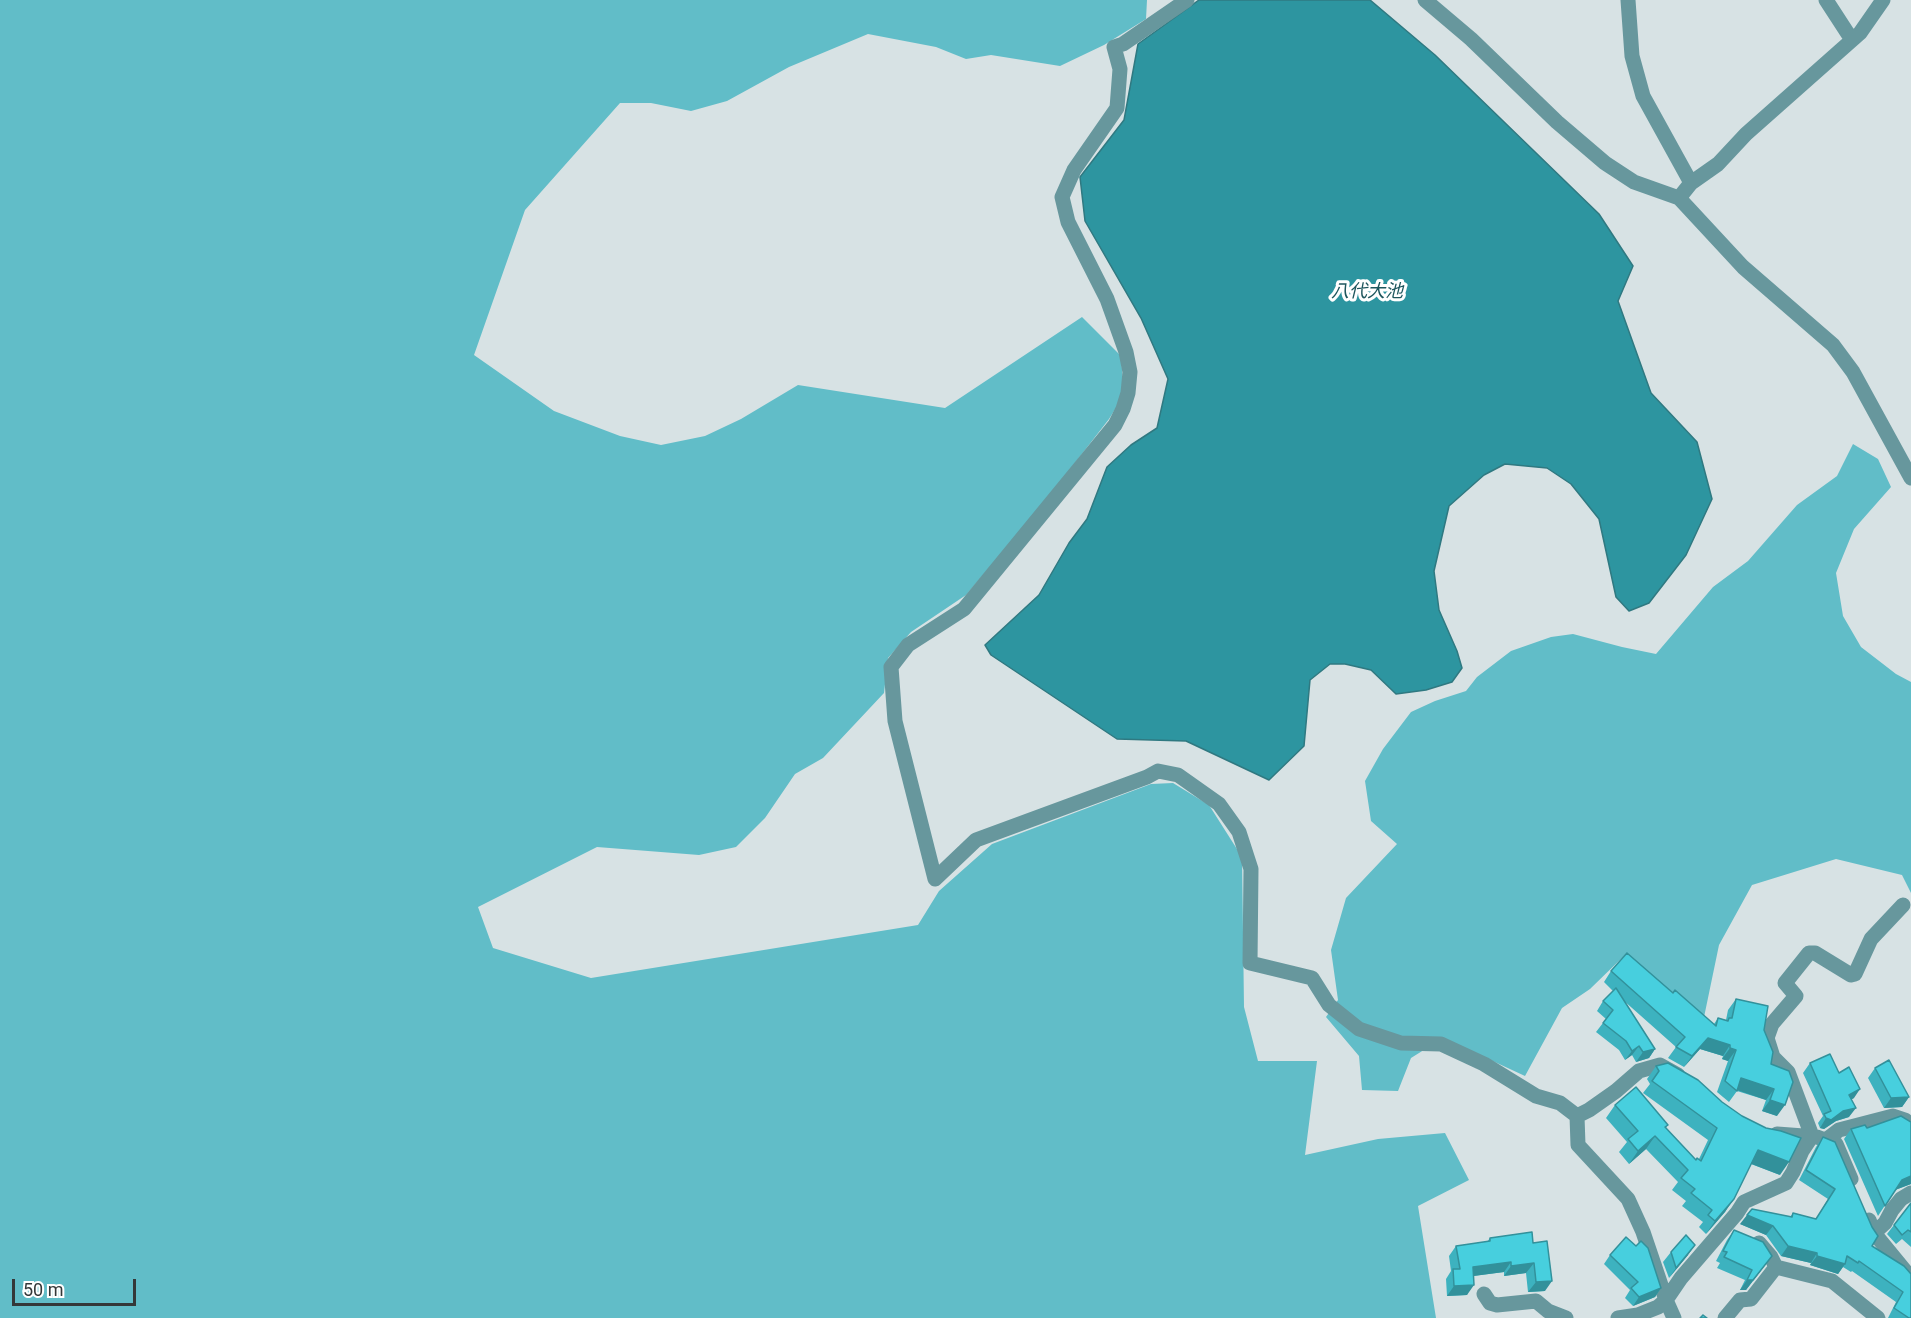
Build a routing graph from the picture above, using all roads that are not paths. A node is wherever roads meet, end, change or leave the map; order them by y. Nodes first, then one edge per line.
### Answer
1 (1187, 0) edge
2 (1425, 0) edge
3 (1628, 0) edge
4 (1826, 0) edge
5 (1883, 0) edge
6 (1852, 40) junction
7 (1691, 183) junction
8 (1679, 198) junction
9 (1911, 477) edge
10 (1903, 905) dead end
11 (1692, 1082) edge
12 (1577, 1116) junction
13 (1911, 1125) edge
14 (1761, 1132) edge
15 (1819, 1138) junction
16 (1911, 1193) edge
17 (1724, 1228) junction
18 (1874, 1233) junction
19 (1776, 1267) junction
20 (1911, 1278) edge
21 (1484, 1294) dead end
22 (1666, 1300) junction
23 (1869, 1315) edge
24 (1566, 1318) edge
25 (1618, 1318) edge
26 (1674, 1318) edge
27 (1725, 1318) edge

1 - 12 street
2 - 8 street
3 - 7 street
4 - 6 street
5 - 6 street
6 - 7 street
7 - 8 street
8 - 9 street
10 - 15 street
11 - 12 street
12 - 22 street
13 - 15 street
14 - 15 street
15 - 17 street
15 - 18 street
16 - 18 street
17 - 19 street
17 - 22 street
18 - 20 street
19 - 23 street
19 - 27 street
21 - 24 street
22 - 25 street
22 - 26 street

